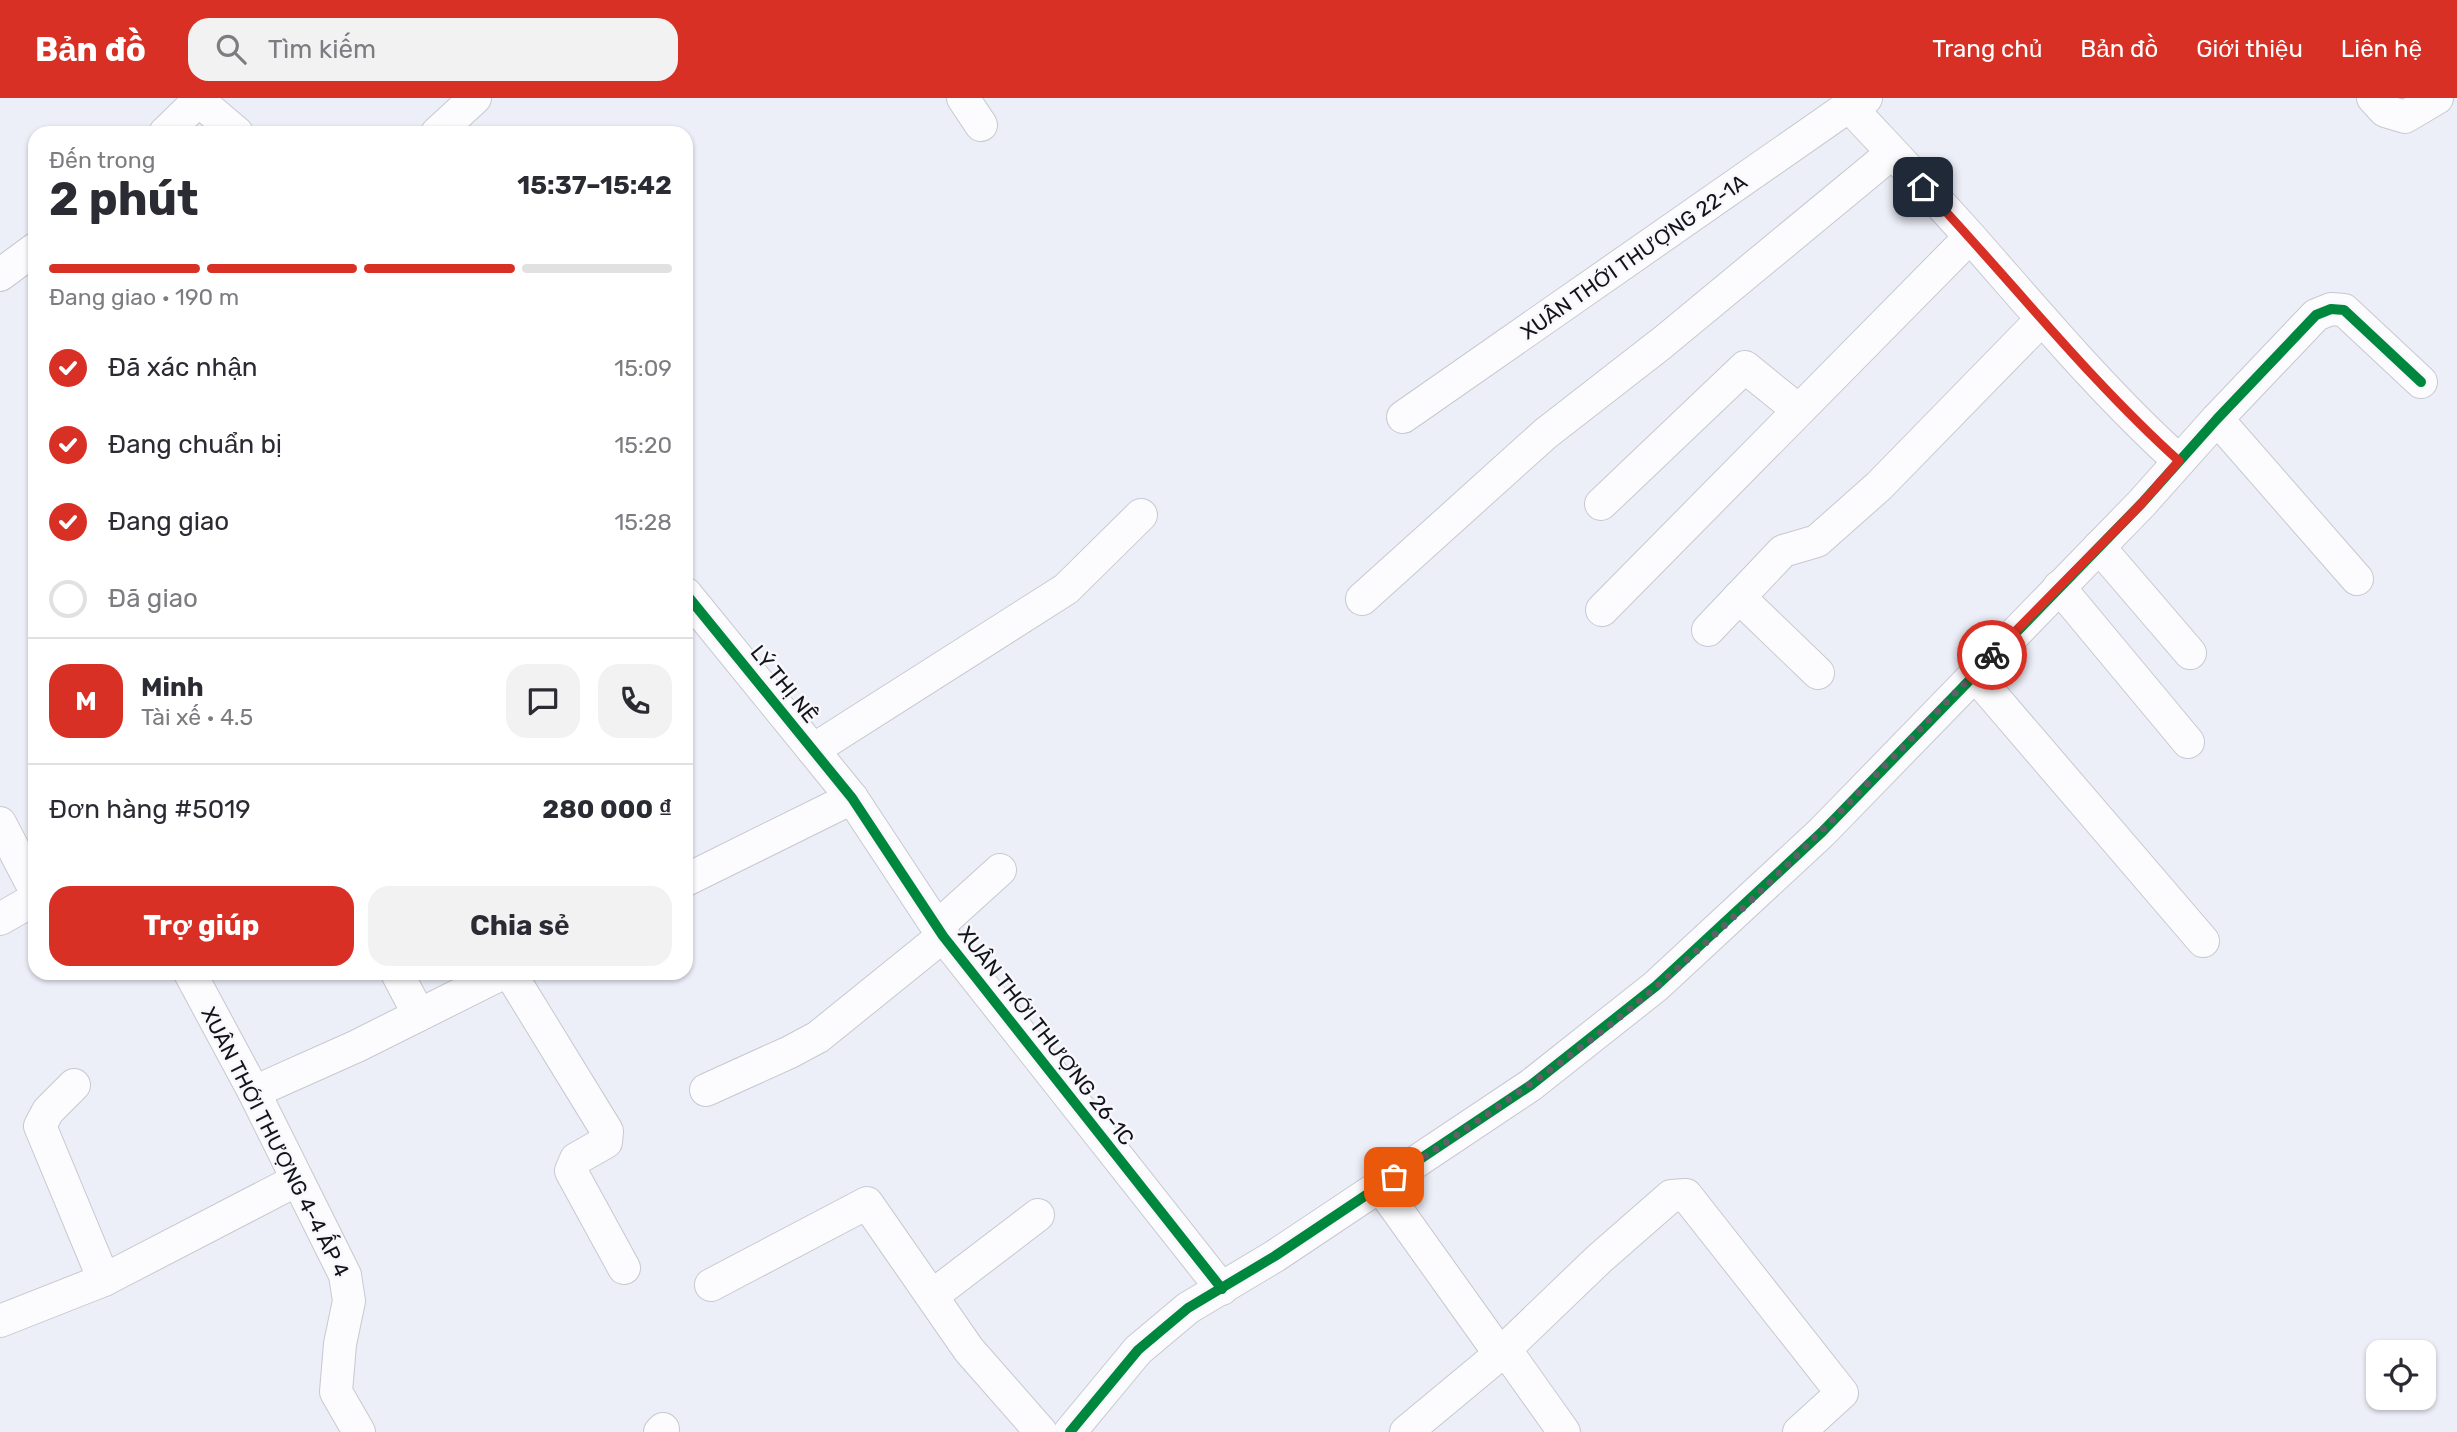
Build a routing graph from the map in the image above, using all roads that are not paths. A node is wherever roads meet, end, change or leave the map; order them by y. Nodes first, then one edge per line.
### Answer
1 (475, 98) edge
2 (963, 98) edge
3 (2373, 98) edge
4 (2437, 98) edge
5 (198, 99) edge
6 (1858, 102) edge
7 (981, 125) dead end
8 (172, 126) edge
9 (229, 126) edge
10 (445, 126) edge
11 (1892, 153) junction
12 (1970, 237) junction
13 (28, 254) edge
14 (0, 275) edge
15 (2042, 319) junction
16 (2421, 382) dead end
17 (1798, 410) junction
18 (1403, 417) dead end
19 (2217, 419) junction
20 (2179, 461) junction
21 (1601, 504) dead end
22 (1141, 516) dead end
23 (2099, 547) junction
24 (2357, 579) dead end
25 (2059, 587) junction
26 (1739, 597) junction
27 (1362, 599) dead end
28 (693, 603) edge
29 (1602, 610) dead end
30 (1708, 630) dead end
31 (2190, 653) dead end
32 (1818, 673) dead end
33 (1974, 674) junction
34 (2188, 742) dead end
35 (813, 750) junction
36 (852, 798) junction
37 (0, 822) edge
38 (1000, 870) dead end
39 (28, 876) edge
40 (693, 877) edge
41 (28, 903) edge
42 (0, 919) edge
43 (940, 932) junction
44 (2203, 942) dead end
45 (194, 980) edge
46 (401, 980) edge
47 (489, 980) edge
48 (514, 980) edge
49 (419, 1016) junction
50 (74, 1085) dead end
51 (706, 1090) dead end
52 (254, 1092) junction
53 (297, 1180) junction
54 (1380, 1186) junction
55 (1038, 1215) dead end
56 (624, 1268) dead end
57 (104, 1280) junction
58 (711, 1285) dead end
59 (1222, 1289) junction
60 (932, 1296) junction
61 (0, 1321) edge
62 (1502, 1352) junction
63 (1087, 1426) edge
64 (359, 1432) edge
65 (1041, 1432) edge
66 (1406, 1432) edge
67 (1564, 1432) edge
68 (1800, 1432) edge

1 - 10 street
2 - 7 street
3 - 4 street
5 - 8 street
5 - 9 street
6 - 11 street
6 - 18 street, XUÂN THỚI THƯỢNG 22-1A
11 - 12 street
11 - 27 street
12 - 15 street
12 - 17 street
13 - 14 street
15 - 20 street
15 - 26 street
16 - 19 street
17 - 21 street
17 - 29 street
19 - 20 street
19 - 24 street
20 - 23 street
22 - 35 street
23 - 25 street
23 - 31 street
25 - 33 street
25 - 34 street
26 - 30 street
26 - 32 street
28 - 35 street, LÝ THỊ NÊ
33 - 44 street
33 - 54 street
35 - 36 street, LÝ THỊ NÊ
36 - 40 street
36 - 43 street, XUÂN THỚI THƯỢNG 26-1C
37 - 39 street
38 - 43 street
41 - 42 street
43 - 51 street
43 - 59 street, XUÂN THỚI THƯỢNG 26-1C
45 - 52 street, XUÂN THỚI THƯỢNG 4-4 ẤP 4
46 - 49 street
47 - 49 street
48 - 56 street
49 - 52 street
50 - 57 street
52 - 53 street, XUÂN THỚI THƯỢNG 4-4 ẤP 4
53 - 57 street
53 - 64 street, XUÂN THỚI THƯỢNG 4-4 ẤP 4
54 - 59 street
54 - 62 street
55 - 60 street
57 - 61 street
58 - 60 street
59 - 63 street
60 - 65 street
62 - 66 street
62 - 67 street
62 - 68 street

